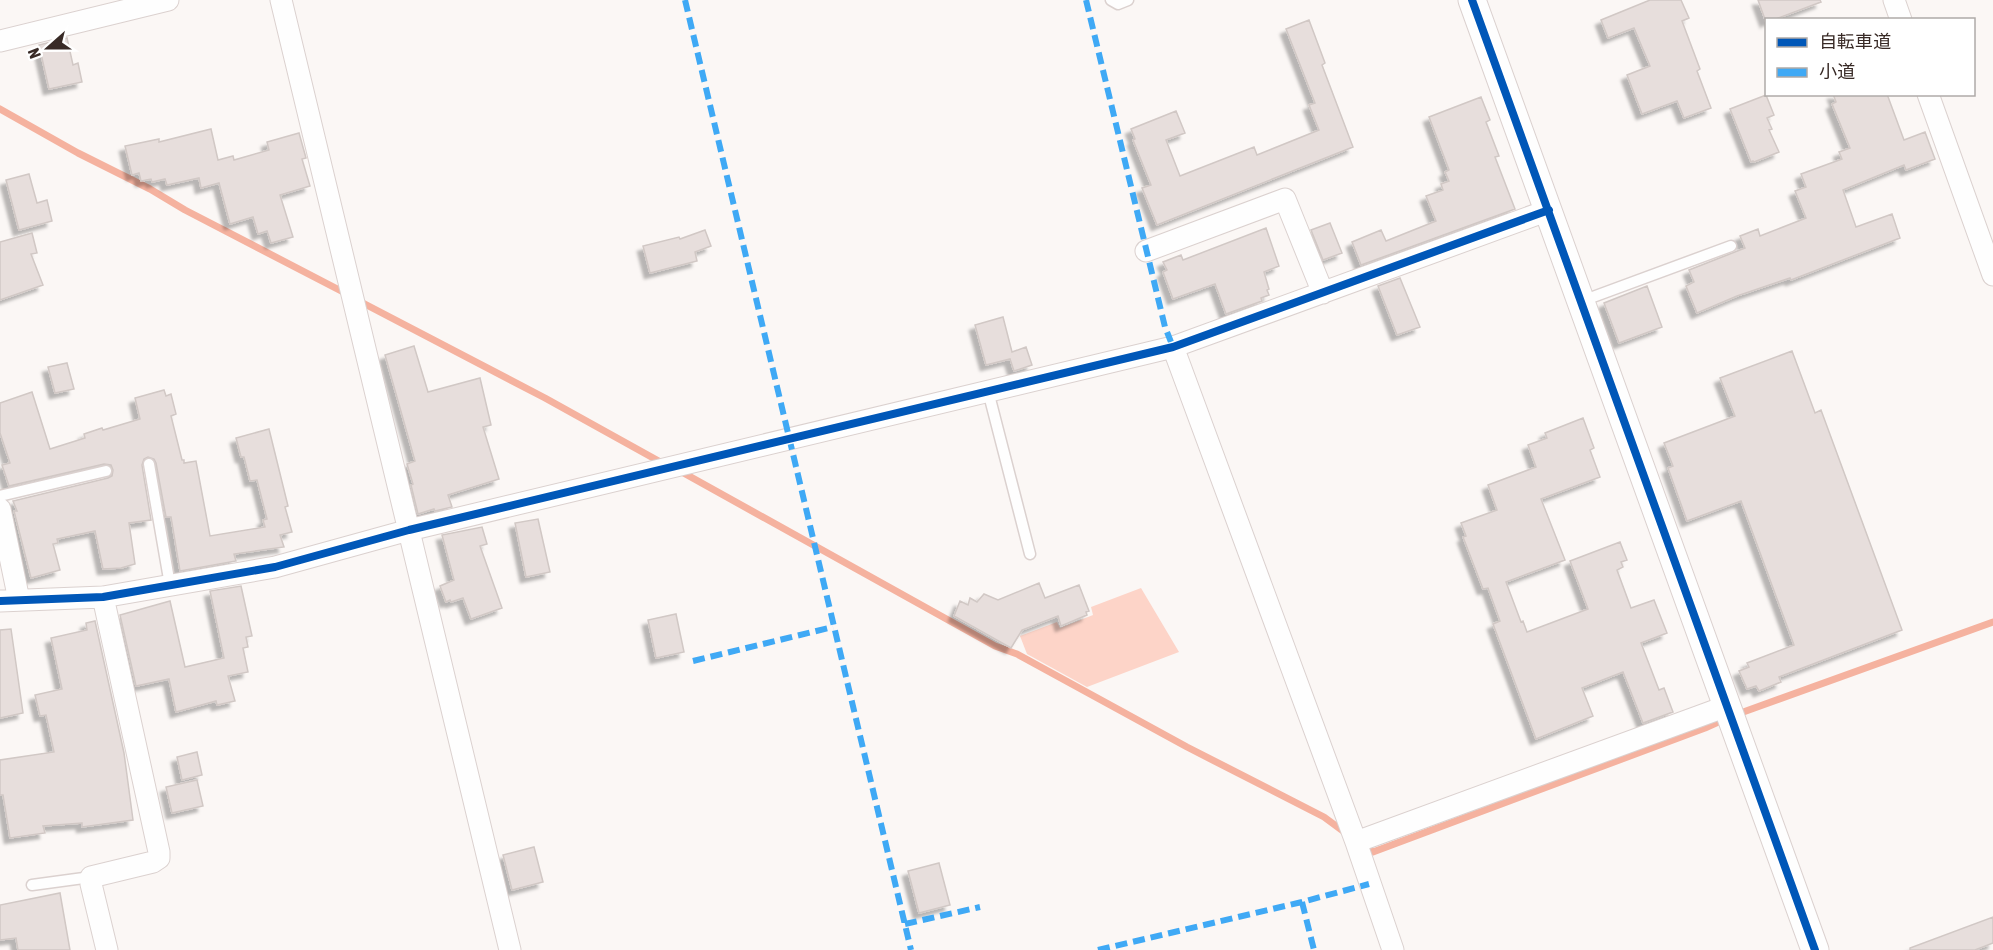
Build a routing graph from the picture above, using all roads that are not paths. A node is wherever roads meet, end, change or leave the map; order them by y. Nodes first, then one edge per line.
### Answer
1 (168, 0) edge
2 (281, 0) edge
3 (1111, 0) edge
4 (1128, 0) edge
5 (1472, 0) edge
6 (1894, 0) edge
7 (1900, 18) edge
8 (0, 41) edge
9 (1929, 96) edge
10 (1549, 210) junction
11 (1731, 246) dead end
12 (1146, 251) dead end
13 (1993, 275) edge
14 (1323, 293) junction
15 (1581, 301) junction
16 (1173, 347) junction
17 (988, 391) junction
18 (149, 464) dead end
19 (106, 471) dead end
20 (0, 496) edge
21 (0, 509) edge
22 (409, 530) junction
23 (1030, 554) dead end
24 (170, 585) junction
25 (103, 597) junction
26 (10, 601) edge
27 (1730, 716) junction
28 (1356, 842) junction
29 (91, 878) junction
30 (32, 885) dead end
31 (107, 950) edge
32 (510, 950) edge
33 (1393, 950) edge
34 (1815, 950) edge

1 - 8 street
2 - 22 street
3 - 4 lane
5 - 10 street
6 - 7 street
9 - 13 street
10 - 14 street
10 - 15 street
11 - 15 lane
12 - 14 street
14 - 16 street
15 - 27 street
16 - 17 street
16 - 28 street
17 - 22 street
17 - 23 lane
18 - 24 lane
19 - 20 lane
21 - 26 street
22 - 24 street
22 - 32 street
24 - 25 street
25 - 26 street
25 - 29 street
27 - 28 street
27 - 34 street
28 - 33 street
29 - 30 lane
29 - 31 street

